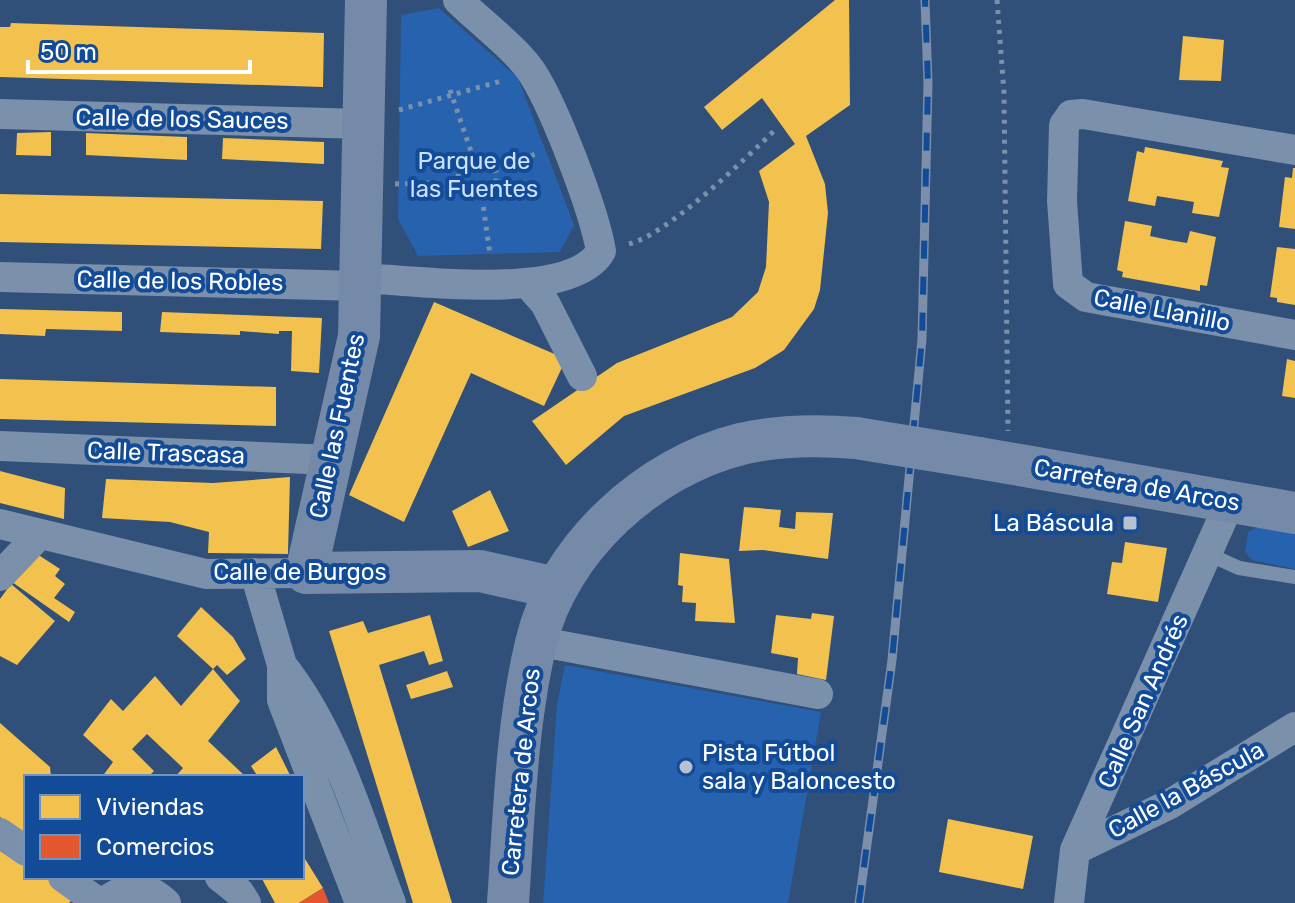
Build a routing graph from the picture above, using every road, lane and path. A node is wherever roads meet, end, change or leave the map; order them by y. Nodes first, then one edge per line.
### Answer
1 (366, 0) edge
2 (458, 0) edge
3 (997, 0) edge
4 (508, 79) dead end
5 (451, 93) junction
6 (403, 109) dead end
7 (0, 114) edge
8 (364, 124) junction
9 (776, 129) dead end
10 (563, 142) junction
11 (1295, 150) edge
12 (474, 160) junction
13 (494, 171) junction
14 (458, 182) junction
15 (403, 184) dead end
16 (482, 197) junction
17 (601, 251) junction
18 (0, 277) edge
19 (360, 282) junction
20 (493, 283) junction
21 (529, 285) junction
22 (1295, 335) edge
23 (582, 376) dead end
24 (0, 446) edge
25 (331, 460) junction
26 (994, 460) junction
27 (1230, 502) junction
28 (1295, 513) edge
29 (0, 524) edge
30 (39, 535) junction
31 (1208, 554) junction
32 (255, 573) junction
33 (306, 573) junction
34 (0, 576) edge
35 (1295, 577) edge
36 (556, 588) junction
37 (536, 641) junction
38 (282, 665) junction
39 (818, 694) dead end
40 (1295, 727) edge
41 (0, 833) edge
42 (24, 850) edge
43 (1075, 850) junction
44 (66, 879) edge
45 (223, 879) edge
46 (159, 890) edge
47 (101, 903) edge
48 (246, 903) edge
49 (360, 903) edge
50 (391, 903) edge
51 (508, 903) edge
52 (1069, 903) edge

1 - 8 street, Calle las Fuentes
2 - 10 street
3 - 26 path
4 - 5 path
5 - 6 path
5 - 12 path
7 - 8 street, Calle de los Sauces
8 - 19 street, Calle las Fuentes
9 - 17 path
10 - 13 path
10 - 17 street
11 - 22 street, Calle Llanillo
12 - 13 path
12 - 14 path
13 - 16 path
14 - 15 path
14 - 16 path
16 - 20 path
17 - 21 street
18 - 19 street, Calle de los Robles
19 - 20 street
19 - 25 street, Calle las Fuentes
20 - 21 street
21 - 23 street
24 - 25 street, Calle Trascasa
25 - 33 street, Calle las Fuentes
26 - 27 street, Carretera de Arcos
26 - 36 street, Carretera de Arcos, bridge
27 - 28 street, Carretera de Arcos
27 - 31 street, Calle San Andrés
29 - 30 street, Calle de Burgos
30 - 32 street, Calle de Burgos
30 - 34 street
31 - 35 lane
31 - 43 street, Calle San Andrés
32 - 33 street, Calle de Burgos
32 - 38 street
33 - 36 street, Calle de Burgos
36 - 37 street, Carretera de Arcos
37 - 39 street, Carretera de Arcos
37 - 51 street, Carretera de Arcos
38 - 49 street
38 - 50 street
40 - 43 street, Calle la Báscula
41 - 42 street
43 - 52 street, Calle San Andrés
44 - 47 street
45 - 48 street
46 - 47 street

